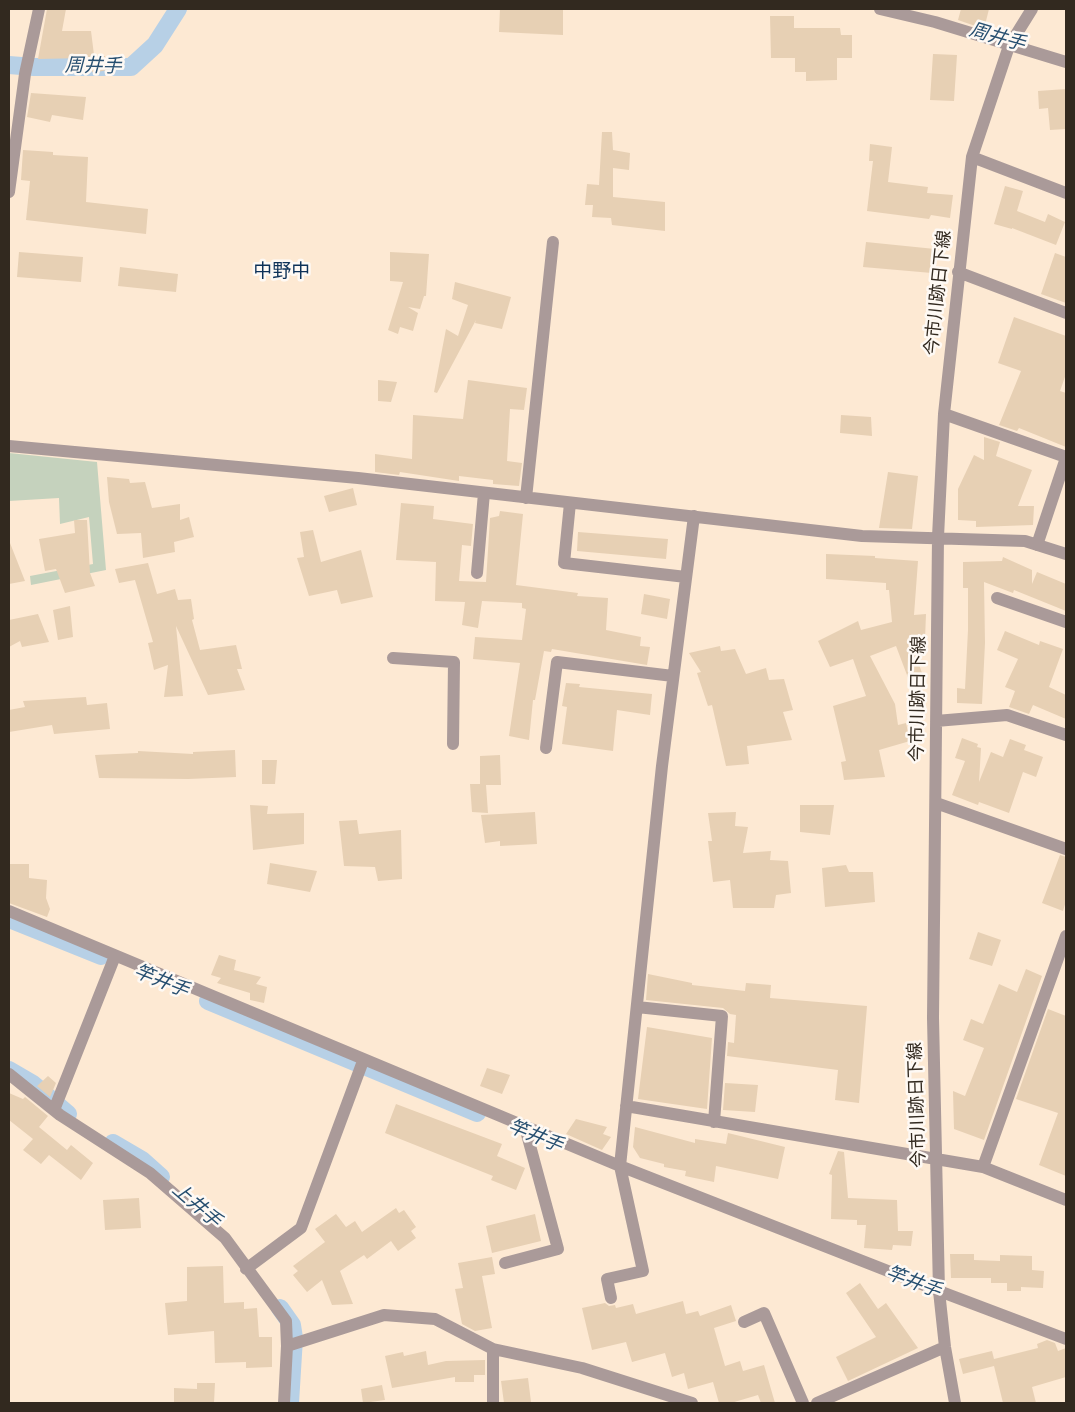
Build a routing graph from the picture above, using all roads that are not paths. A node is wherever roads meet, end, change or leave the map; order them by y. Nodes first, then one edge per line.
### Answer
1 (39, 9) edge
2 (880, 9) edge
3 (935, 9) edge
4 (1032, 9) edge
5 (935, 22) junction
6 (1009, 46) junction
7 (1066, 62) edge
8 (972, 157) junction
9 (9, 192) edge
10 (1066, 193) edge
11 (553, 242) dead end
12 (958, 272) junction
13 (1066, 312) edge
14 (944, 414) junction
15 (9, 446) edge
16 (1066, 458) edge
17 (484, 493) junction
18 (526, 498) junction
19 (570, 502) junction
20 (694, 516) junction
21 (938, 537) junction
22 (1037, 545) junction
23 (1066, 554) edge
24 (476, 573) dead end
25 (686, 577) junction
26 (998, 598) dead end
27 (1066, 622) edge
28 (393, 658) dead end
29 (673, 676) junction
30 (936, 721) junction
31 (1066, 735) edge
32 (454, 744) dead end
33 (546, 748) dead end
34 (936, 803) junction
35 (1066, 849) edge
36 (9, 912) edge
37 (1066, 936) edge
38 (115, 956) junction
39 (637, 1006) junction
40 (363, 1061) junction
41 (9, 1074) edge
42 (626, 1106) junction
43 (54, 1110) junction
44 (714, 1122) junction
45 (525, 1127) junction
46 (937, 1160) junction
47 (620, 1166) junction
48 (983, 1168) junction
49 (1066, 1200) edge
50 (505, 1263) dead end
51 (246, 1269) junction
52 (939, 1291) junction
53 (611, 1298) dead end
54 (744, 1322) dead end
55 (1066, 1339) edge
56 (287, 1346) junction
57 (945, 1347) junction
58 (493, 1349) junction
59 (284, 1403) edge
60 (493, 1403) edge
61 (692, 1403) edge
62 (802, 1403) edge
63 (816, 1403) edge
64 (955, 1403) edge

1 - 9 street
2 - 5 street
3 - 5 street
4 - 6 street, 今市川跡日下線
5 - 6 street
6 - 7 street
6 - 8 street, 今市川跡日下線
8 - 10 street
8 - 12 street, 今市川跡日下線
11 - 18 street
12 - 13 street
12 - 14 street, 今市川跡日下線
14 - 16 street
14 - 21 street, 今市川跡日下線
15 - 17 street
16 - 22 street
17 - 18 street
17 - 24 street
18 - 19 street
19 - 20 street
19 - 25 street
20 - 21 street
20 - 25 street
21 - 22 street
21 - 30 street, 今市川跡日下線
22 - 23 street
25 - 29 street
26 - 27 street
28 - 32 street
29 - 33 street
29 - 39 street
30 - 31 street
30 - 34 street, 今市川跡日下線
34 - 35 street
34 - 46 street, 今市川跡日下線
36 - 38 street
37 - 48 street
38 - 40 street
38 - 43 street
39 - 42 street
39 - 44 street
40 - 45 street
40 - 51 street
41 - 43 street
42 - 44 street
42 - 47 street
43 - 51 street
44 - 46 street
45 - 47 street
45 - 50 street
46 - 48 street
46 - 52 street, 今市川跡日下線
47 - 52 street
47 - 53 street
48 - 49 street
51 - 56 street
52 - 55 street
52 - 57 street, 今市川跡日下線
54 - 62 street
56 - 58 street
56 - 59 street
57 - 63 street
57 - 64 street, 今市川跡日下線
58 - 60 street
58 - 61 street

